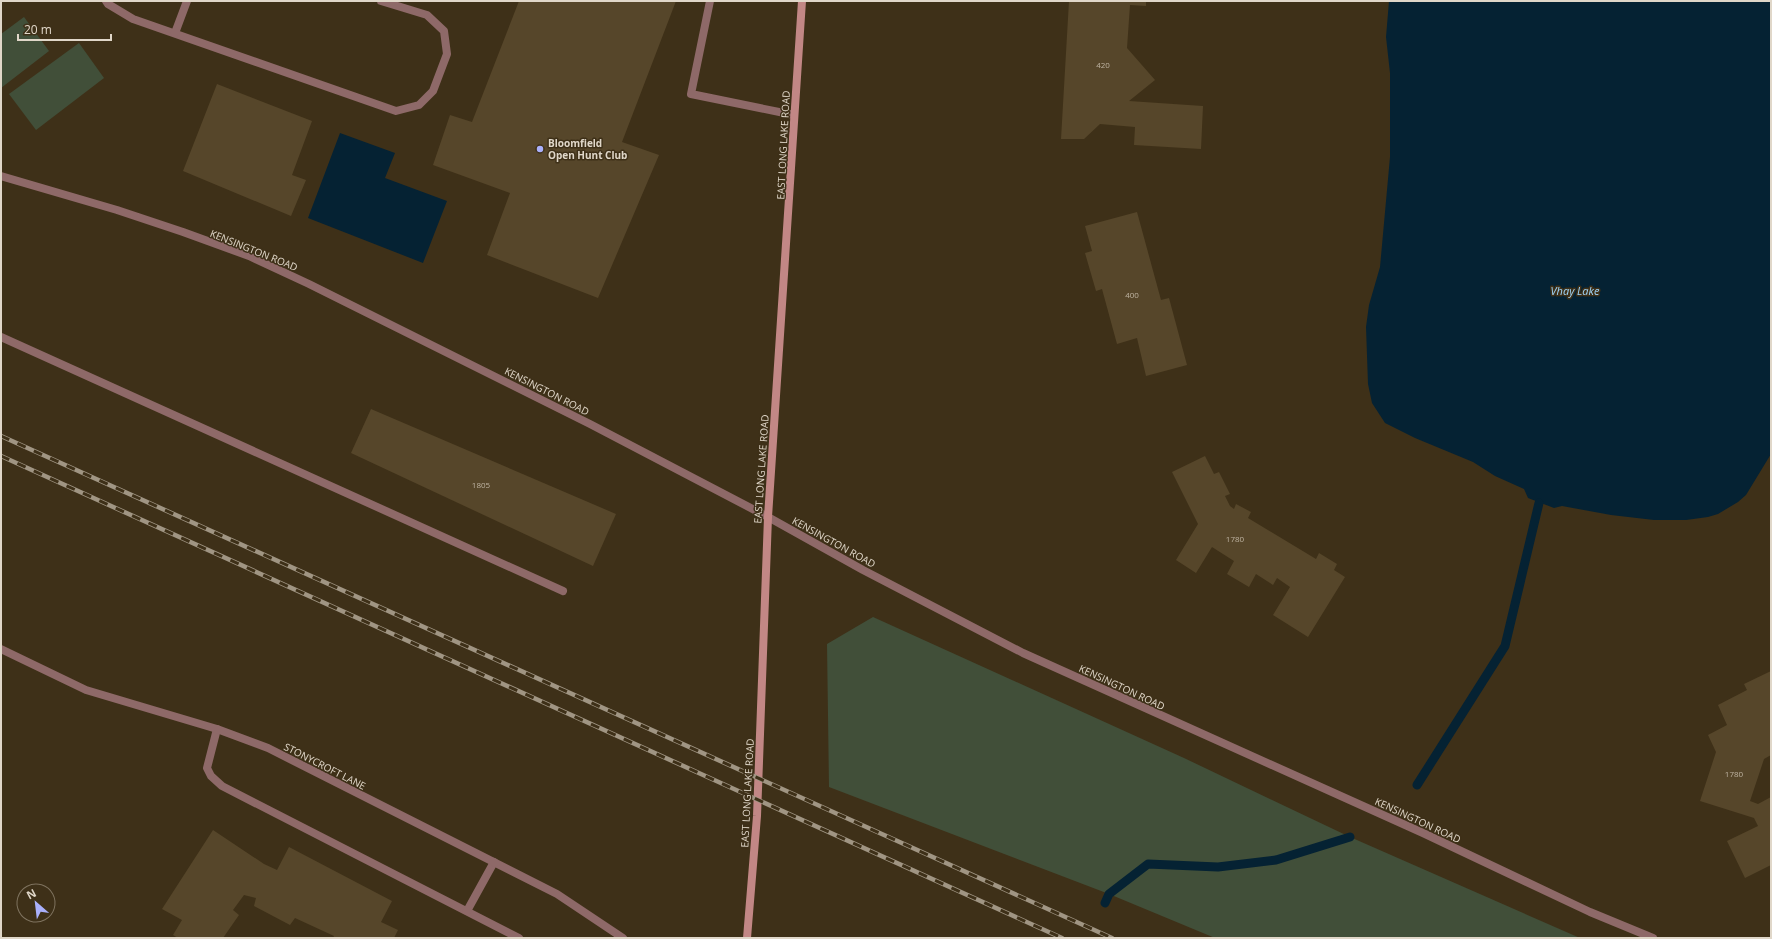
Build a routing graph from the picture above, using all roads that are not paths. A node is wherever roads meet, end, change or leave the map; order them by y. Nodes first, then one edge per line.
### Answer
1 (106, 1) edge
2 (187, 1) edge
3 (381, 1) edge
4 (710, 1) edge
5 (802, 1) edge
6 (175, 34) junction
7 (794, 115) junction
8 (1, 176) edge
9 (1, 337) edge
10 (768, 517) junction
11 (563, 591) dead end
12 (1, 649) edge
13 (217, 728) junction
14 (494, 862) junction
15 (467, 912) junction
16 (519, 938) edge
17 (623, 938) edge
18 (747, 938) edge
19 (1653, 938) edge

1 - 6 street
2 - 6 street
3 - 6 street
4 - 7 street
5 - 7 main road, EAST LONG LAKE ROAD
7 - 10 main road, EAST LONG LAKE ROAD
8 - 10 street, KENSINGTON ROAD
9 - 11 street
10 - 18 main road, EAST LONG LAKE ROAD
10 - 19 street, KENSINGTON ROAD
12 - 13 street, STONYCROFT LANE
13 - 14 street, STONYCROFT LANE
13 - 15 street
14 - 15 street
14 - 17 street, STONYCROFT LANE
15 - 16 street

